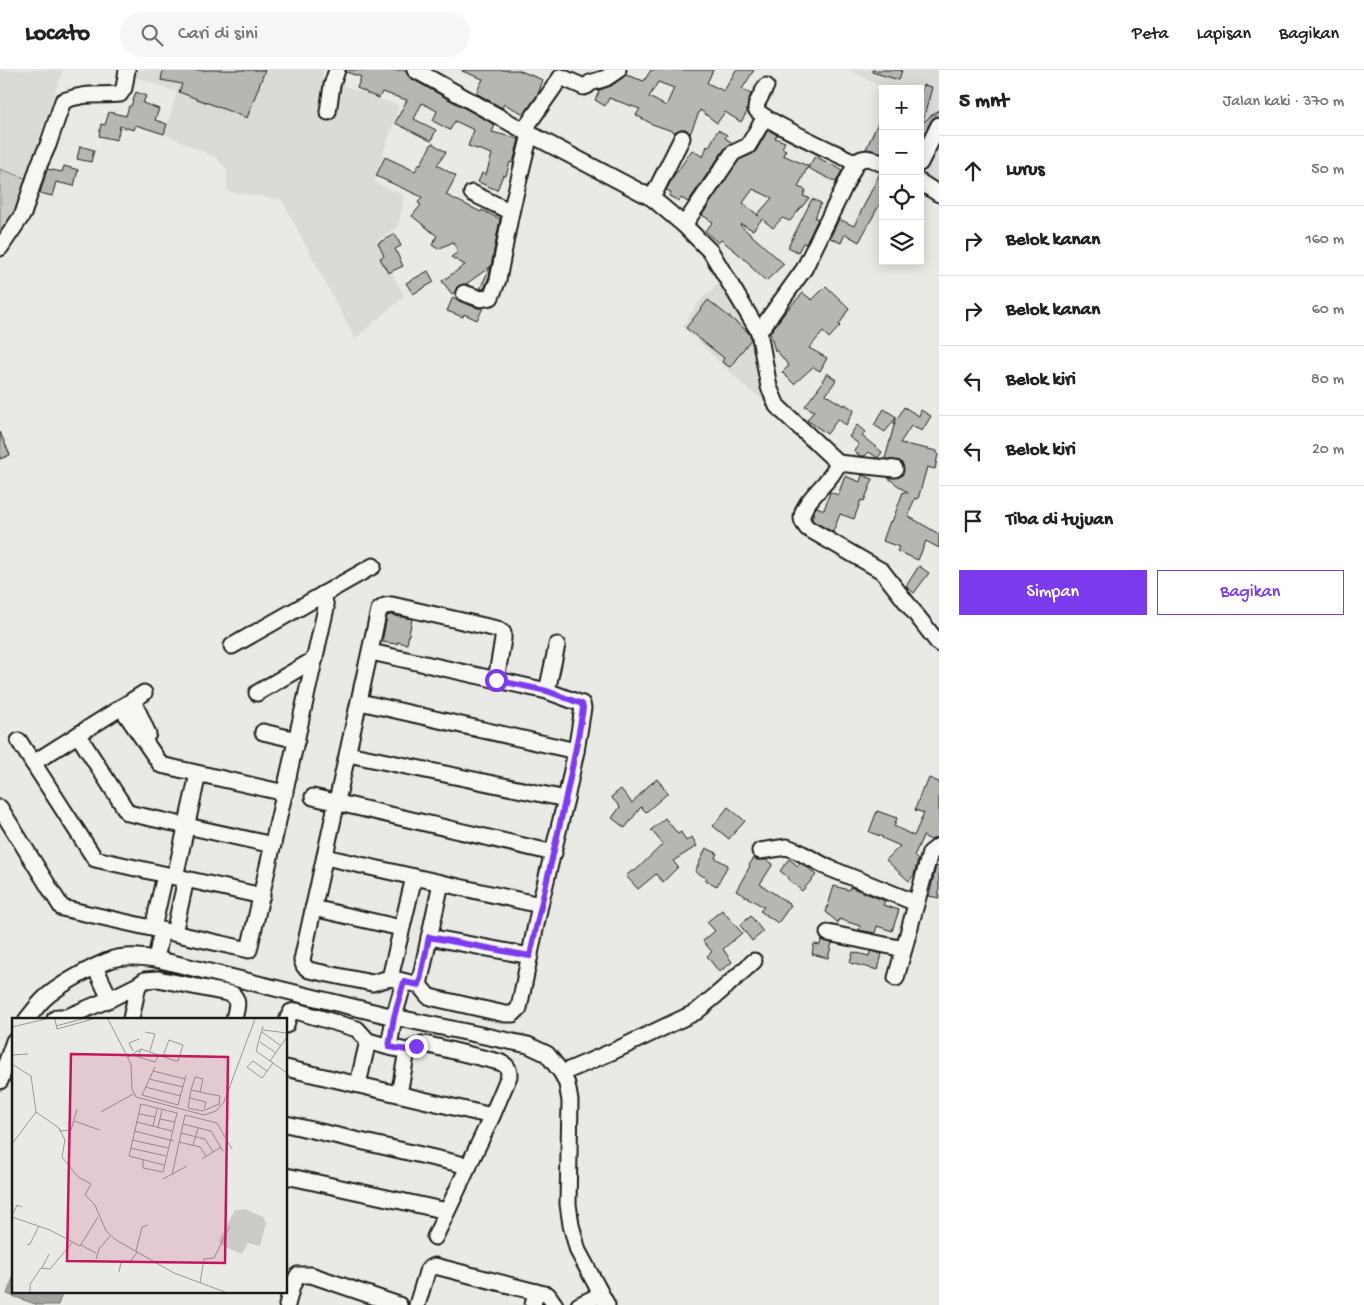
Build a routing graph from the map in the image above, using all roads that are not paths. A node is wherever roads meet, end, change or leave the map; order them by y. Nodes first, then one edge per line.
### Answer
1 (127, 70) edge
2 (337, 70) edge
3 (415, 70) edge
4 (618, 70) edge
5 (766, 86) dead end
6 (328, 112) dead end
7 (765, 117) junction
8 (939, 125) edge
9 (527, 132) junction
10 (682, 138) dead end
11 (924, 155) edge
12 (856, 163) junction
13 (879, 163) edge
14 (924, 185) edge
15 (472, 193) dead end
16 (939, 194) edge
17 (652, 198) junction
18 (511, 212) junction
19 (684, 225) junction
20 (0, 248) edge
21 (464, 293) dead end
22 (760, 332) junction
23 (838, 462) junction
24 (895, 469) dead end
25 (373, 566) dead end
26 (323, 594) junction
27 (939, 644) edge
28 (557, 645) dead end
29 (232, 646) dead end
30 (371, 652) junction
31 (315, 659) junction
32 (496, 680) junction
33 (547, 691) junction
34 (257, 693) dead end
35 (360, 702) junction
36 (263, 732) dead end
37 (78, 735) junction
38 (297, 740) junction
39 (19, 741) dead end
40 (576, 751) junction
41 (348, 754) junction
42 (33, 763) junction
43 (198, 774) junction
44 (285, 793) junction
45 (313, 797) dead end
46 (566, 800) junction
47 (337, 803) junction
48 (0, 808) edge
49 (187, 825) junction
50 (273, 844) junction
51 (939, 846) edge
52 (760, 851) dead end
53 (554, 853) junction
54 (325, 856) junction
55 (175, 877) junction
56 (414, 877) junction
57 (441, 883) junction
58 (262, 896) junction
59 (916, 903) junction
60 (540, 905) junction
61 (313, 908) junction
62 (401, 928) junction
63 (163, 931) junction
64 (828, 934) dead end
65 (429, 937) junction
66 (904, 949) junction
67 (530, 956) junction
68 (156, 959) junction
69 (754, 960) dead end
70 (95, 967) junction
71 (896, 978) dead end
72 (404, 982) junction
73 (138, 985) junction
74 (110, 999) junction
75 (394, 1017) junction
76 (28, 1018) edge
77 (65, 1018) edge
78 (131, 1018) edge
79 (234, 1018) edge
80 (288, 1018) edge
81 (368, 1041) junction
82 (12, 1047) edge
83 (389, 1047) junction
84 (407, 1050) junction
85 (288, 1068) edge
86 (562, 1072) junction
87 (0, 1081) edge
88 (358, 1084) junction
89 (399, 1094) junction
90 (492, 1116) junction
91 (288, 1124) edge
92 (469, 1166) junction
93 (288, 1176) edge
94 (447, 1211) junction
95 (435, 1237) dead end
96 (535, 1299) edge
97 (603, 1300) edge
98 (390, 1303) edge
99 (287, 1305) edge
100 (416, 1305) edge
101 (555, 1305) edge
102 (579, 1305) edge

1 - 20 street
2 - 6 street
3 - 9 street
4 - 9 street
5 - 7 street
7 - 12 street
7 - 19 street
8 - 11 street
9 - 17 street
9 - 18 street
10 - 17 street
12 - 13 street
12 - 22 street
14 - 16 street
15 - 18 street
17 - 19 street
18 - 21 street
19 - 22 street
22 - 23 street
23 - 24 street
23 - 27 street
25 - 26 street
26 - 29 street
26 - 31 street
28 - 33 street
30 - 32 street
30 - 32 street
30 - 35 street
31 - 34 street
31 - 38 street
32 - 33 street
33 - 40 street
35 - 40 street
35 - 41 street
36 - 38 street
37 - 42 street
37 - 43 street
37 - 49 street
38 - 44 street
39 - 42 street
40 - 46 street
41 - 46 street
41 - 47 street
42 - 55 street
43 - 44 street
43 - 49 street
44 - 50 street
45 - 47 street
46 - 53 street
47 - 53 street
47 - 54 street
48 - 63 street
49 - 50 street
49 - 55 street
50 - 58 street
51 - 59 street
52 - 59 street
53 - 60 street
54 - 56 street
54 - 61 street
55 - 58 street
55 - 63 street
55 - 63 street
56 - 57 street
56 - 62 street
57 - 60 street
57 - 65 street
58 - 63 street
59 - 66 street
60 - 67 street
61 - 62 street
61 - 72 street
62 - 72 street
63 - 68 street
64 - 66 street
65 - 67 street
65 - 72 street
66 - 71 street
67 - 72 street
68 - 70 street
68 - 75 street
69 - 86 street
70 - 74 street
70 - 76 street
72 - 75 street
73 - 74 street
73 - 78 street
73 - 79 street
74 - 77 street
75 - 83 street
75 - 86 street
80 - 81 street
81 - 83 street
81 - 88 street
82 - 87 street
83 - 84 street
84 - 89 street
84 - 90 street
85 - 88 street
86 - 97 street
88 - 89 street
89 - 90 street
90 - 92 street
91 - 92 street
92 - 94 street
93 - 94 street
94 - 95 street
96 - 100 street
96 - 101 street
97 - 102 street
98 - 99 street

